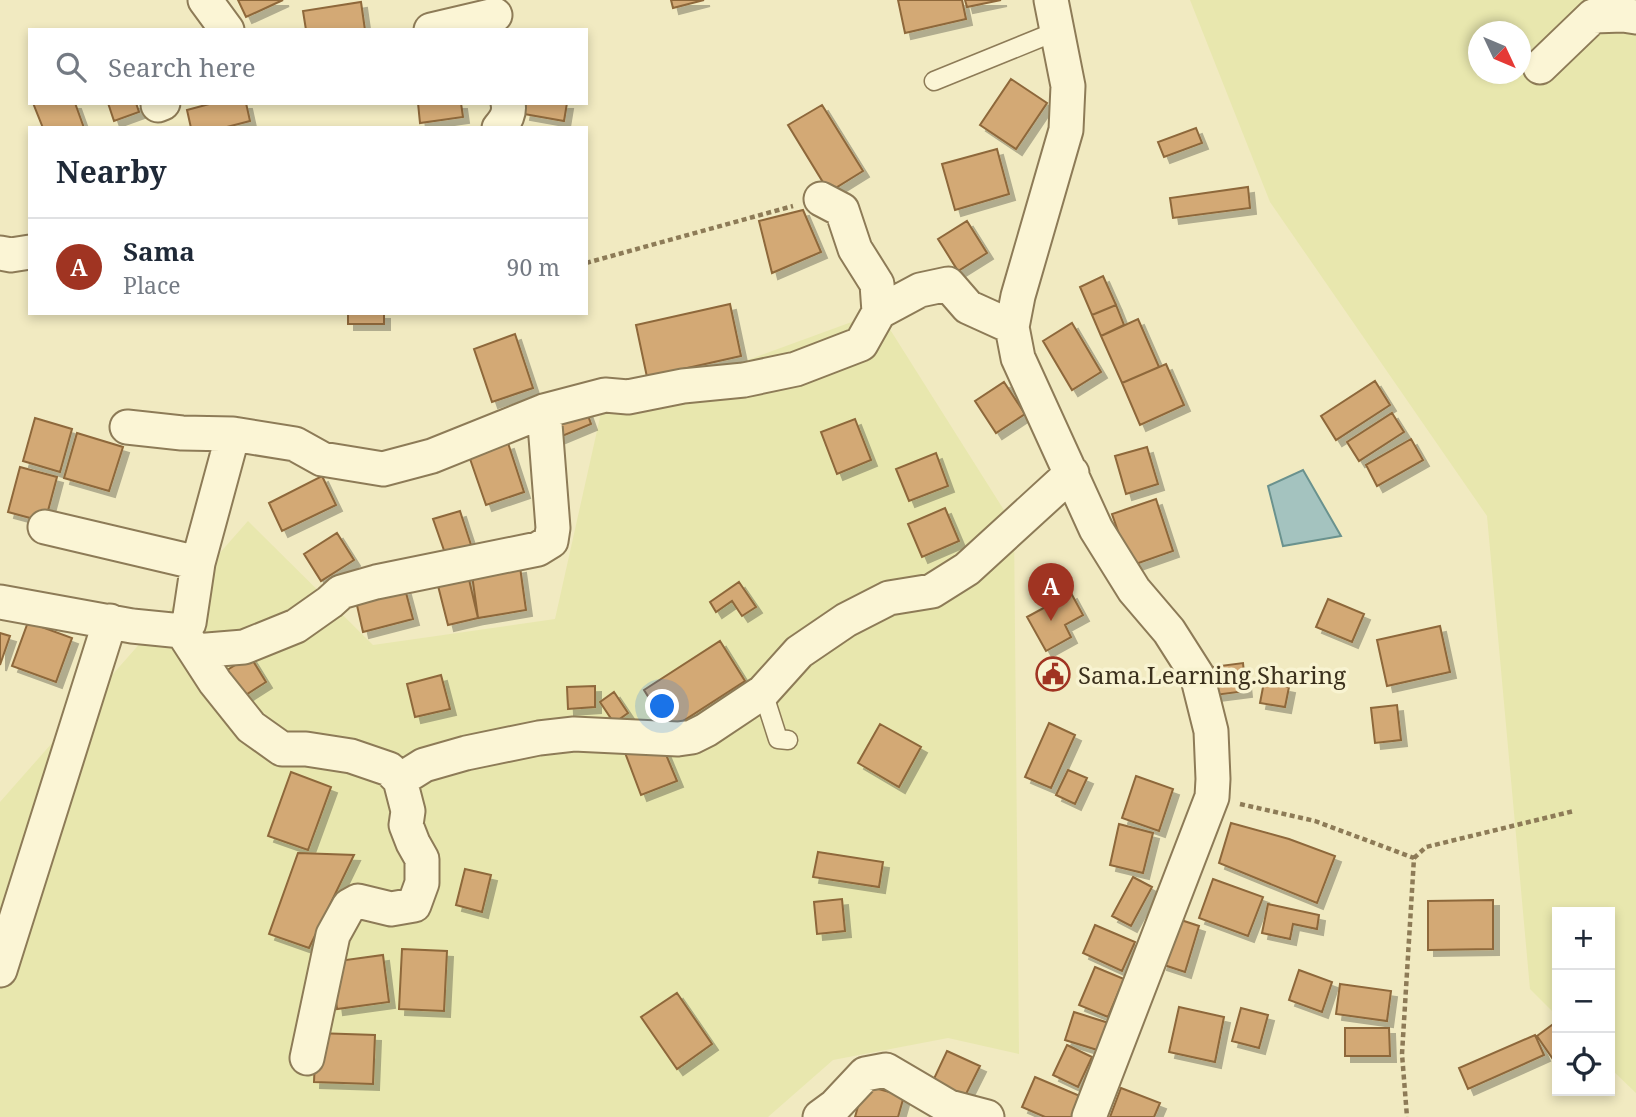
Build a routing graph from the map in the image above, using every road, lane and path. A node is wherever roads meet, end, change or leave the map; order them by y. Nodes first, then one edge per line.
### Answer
1 (205, 0) edge
2 (496, 15) edge
3 (1054, 16) edge
4 (1636, 17) edge
5 (226, 28) edge
6 (440, 28) edge
7 (1540, 67) dead end
8 (934, 80) dead end
9 (508, 105) edge
10 (501, 126) edge
11 (821, 199) joint
12 (28, 252) edge
13 (0, 254) edge
14 (588, 262) edge
15 (879, 312) junction
16 (1013, 327) junction
17 (544, 411) junction
18 (127, 427) dead end
19 (233, 434) junction
20 (1072, 473) junction
21 (45, 527) dead end
22 (198, 563) junction
23 (0, 602) edge
24 (110, 621) junction
25 (188, 641) junction
26 (763, 692) junction
27 (788, 740) dead end
28 (400, 780) junction
29 (1212, 797) junction
30 (1574, 811) dead end
31 (1413, 858) junction
32 (0, 970) edge
33 (307, 1059) dead end
34 (820, 1117) edge
35 (986, 1117) edge
36 (1089, 1117) edge
37 (1407, 1117) edge

1 - 5 street
2 - 6 street
3 - 8 lane
3 - 16 street
4 - 7 street
9 - 10 street
11 - 14 path
11 - 15 street
12 - 13 street
15 - 16 street
15 - 17 street
16 - 20 street
17 - 19 street
17 - 25 street
18 - 19 street
19 - 22 street
20 - 26 street
20 - 29 street
21 - 22 street
22 - 25 street
23 - 24 street
24 - 25 street
24 - 32 street
25 - 28 street
26 - 27 lane
26 - 28 street
28 - 33 street
29 - 31 path
29 - 36 street
30 - 31 path
31 - 37 path
34 - 35 street

